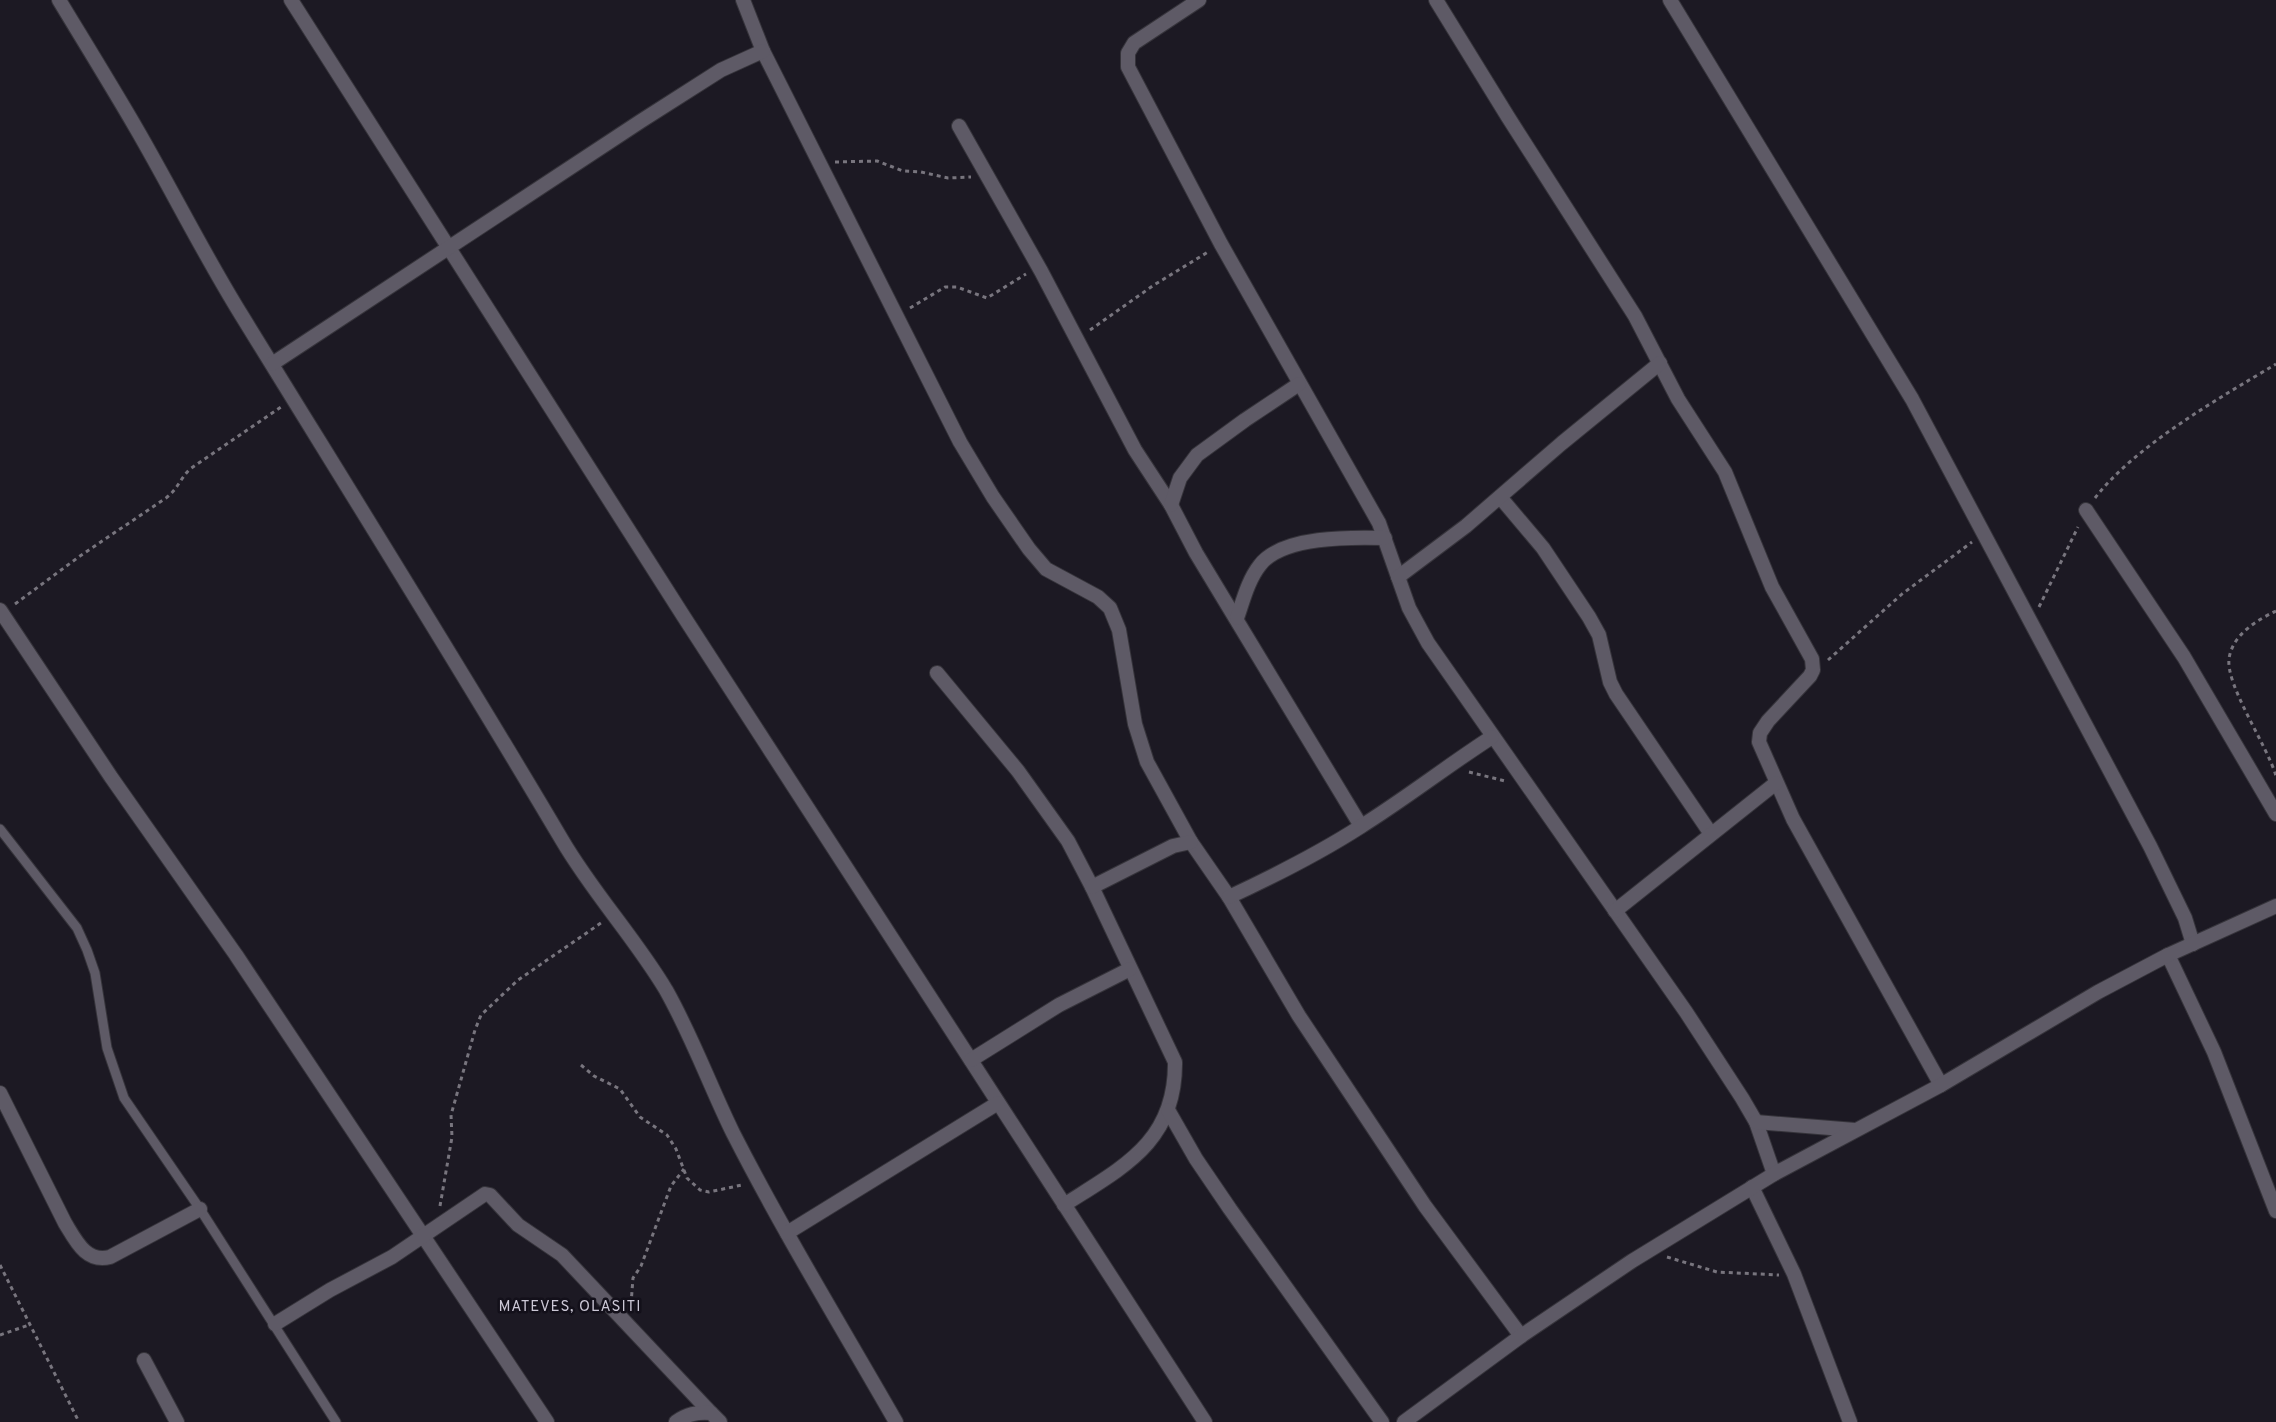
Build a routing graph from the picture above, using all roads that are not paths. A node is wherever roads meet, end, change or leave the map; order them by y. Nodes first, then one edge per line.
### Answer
1 (59, 0) edge
2 (291, 0) edge
3 (743, 0) edge
4 (1200, 0) edge
5 (1436, 0) edge
6 (1670, 0) edge
7 (763, 51) junction
8 (959, 126) dead end
9 (450, 248) junction
10 (1660, 363) junction
11 (272, 364) junction
12 (1299, 384) junction
13 (1500, 497) junction
14 (1171, 505) junction
15 (2086, 510) road end
16 (1385, 538) junction
17 (1398, 577) junction
18 (1, 612) edge
19 (1237, 618) junction
20 (937, 673) dead end
21 (1492, 737) junction
22 (1776, 783) junction
23 (2276, 814) edge
24 (1361, 826) junction
25 (0, 829) edge
26 (1711, 834) junction
27 (1191, 842) junction
28 (1092, 887) junction
29 (1229, 897) junction
30 (2276, 906) edge
31 (1615, 911) junction
32 (2193, 944) junction
33 (2168, 956) junction
34 (1130, 969) junction
35 (970, 1060) junction
36 (1940, 1085) junction
37 (0, 1093) edge
38 (998, 1103) junction
39 (1168, 1110) junction
40 (1756, 1122) junction
41 (1856, 1130) junction
42 (1774, 1174) junction
43 (1752, 1187) junction
44 (1064, 1205) junction
45 (200, 1209) junction
46 (2276, 1211) edge
47 (787, 1232) junction
48 (422, 1235) junction
49 (275, 1324) junction
50 (1522, 1336) junction
51 (144, 1360) dead end
52 (716, 1418) edge
53 (178, 1422) edge
54 (336, 1422) edge
55 (547, 1422) edge
56 (676, 1422) edge
57 (896, 1422) edge
58 (1204, 1422) edge
59 (1382, 1422) edge
60 (1404, 1422) edge
61 (1850, 1422) edge

1 - 11 street
2 - 9 street
3 - 7 street
4 - 12 street
5 - 10 street
6 - 32 street
7 - 9 street
7 - 27 street
8 - 14 street
9 - 11 street
9 - 35 street
10 - 13 street
10 - 22 street
11 - 47 street
12 - 14 street
12 - 16 street
13 - 17 street
13 - 26 street
14 - 19 street
15 - 23 street
16 - 17 street
16 - 19 street
17 - 21 street
18 - 48 street
19 - 24 street
20 - 28 street
21 - 24 street
21 - 31 street
22 - 26 street
22 - 36 street
24 - 29 street
25 - 45 lane
26 - 31 street
27 - 28 street
27 - 29 street
28 - 34 street
29 - 50 street
30 - 32 street
31 - 40 street
32 - 33 street
33 - 36 street
33 - 46 street
34 - 35 street
34 - 39 street
35 - 38 street
36 - 41 street
37 - 45 street
38 - 44 street
38 - 47 street
39 - 44 street
39 - 59 street
40 - 41 street
40 - 42 street
41 - 42 street
42 - 43 street
43 - 50 street
43 - 61 street
44 - 58 street
45 - 49 lane
47 - 57 street
48 - 49 street
48 - 52 street
48 - 55 street
49 - 54 lane
50 - 60 street
51 - 53 street
52 - 56 street

